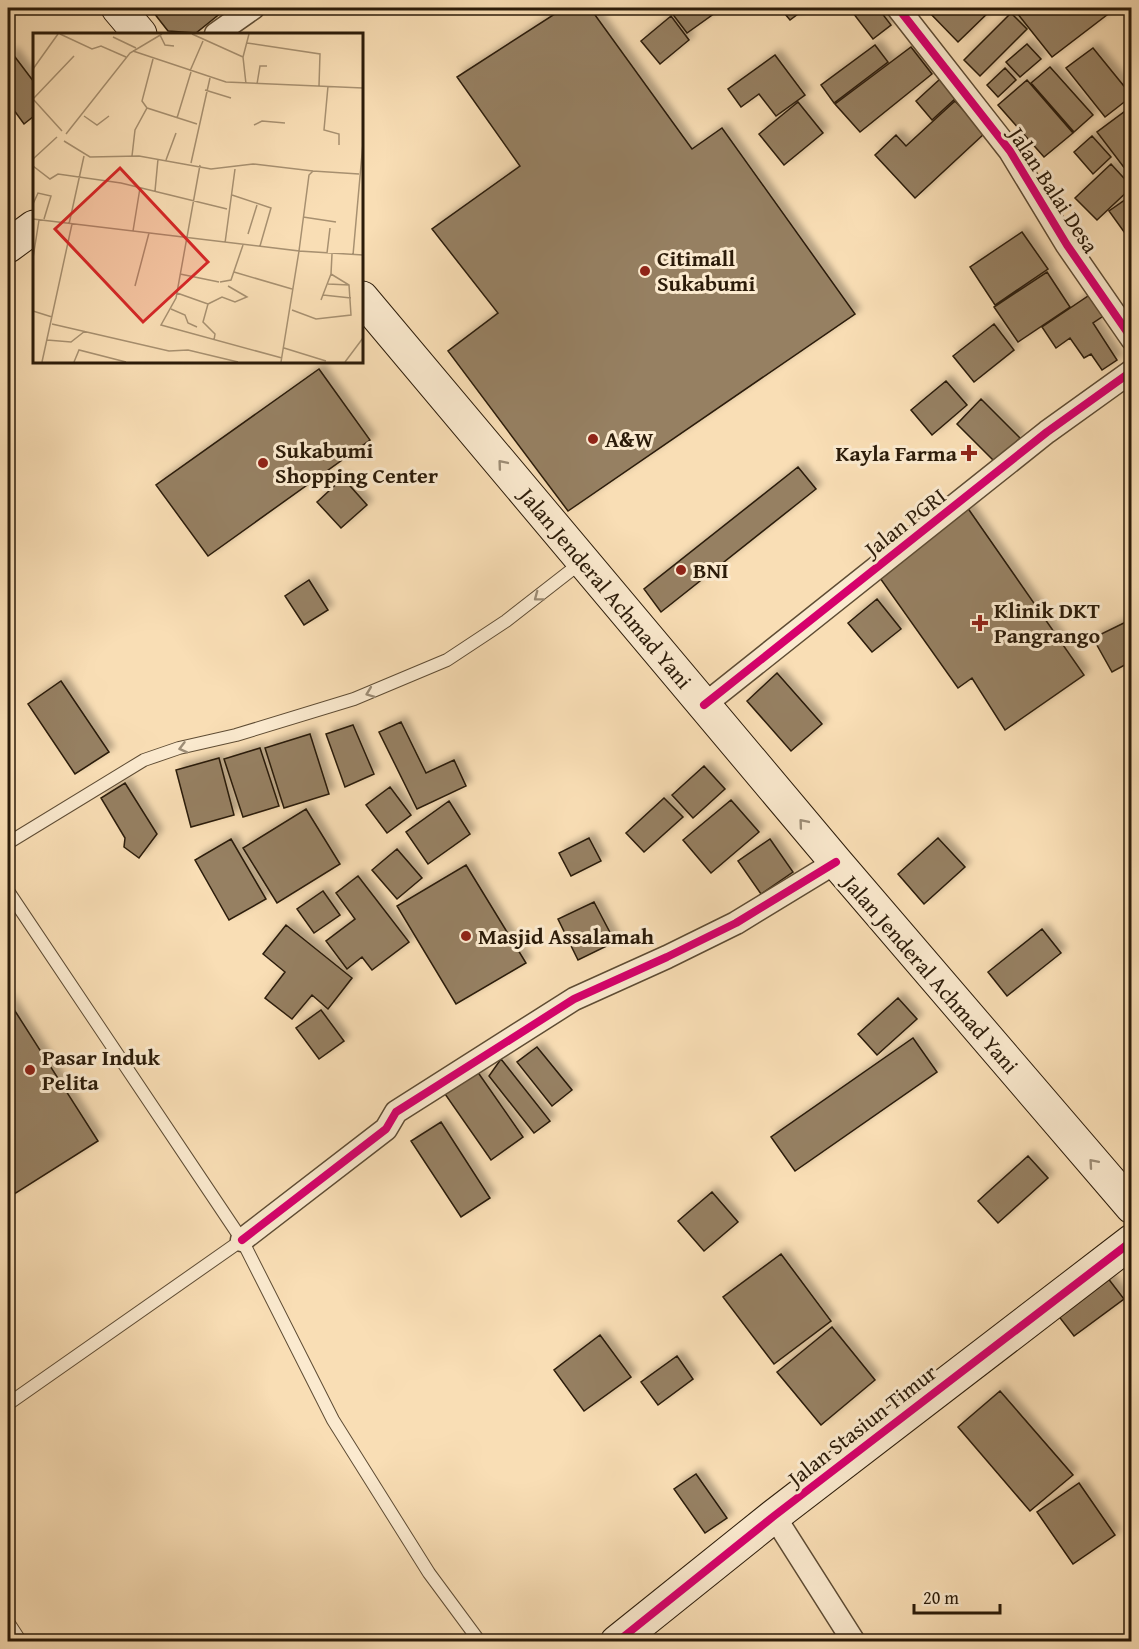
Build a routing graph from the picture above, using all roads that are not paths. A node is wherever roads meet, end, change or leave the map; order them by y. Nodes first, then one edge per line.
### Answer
1 (118, 8) edge
2 (253, 8) edge
3 (898, 8) edge
4 (139, 33) edge
5 (217, 33) edge
6 (33, 228) edge
7 (8, 246) edge
8 (363, 299) edge
9 (1131, 339) edge
10 (1131, 371) edge
11 (584, 560) junction
12 (704, 705) junction
13 (8, 843) edge
14 (836, 862) junction
15 (8, 891) edge
16 (1131, 1208) edge
17 (242, 1240) junction
18 (1131, 1241) edge
19 (8, 1404) edge
20 (774, 1515) junction
21 (8, 1622) edge
22 (21, 1641) edge
23 (480, 1641) edge
24 (617, 1641) edge
25 (854, 1641) edge

1 - 4 main road
2 - 5 street
3 - 9 street, Jalan Balai Desa
6 - 7 main road
11 -> 8 main road, Jalan Jenderal Achmad Yani
10 - 12 street, Jalan PGRI
11 - 12 main road, Jalan Jenderal Achmad Yani
11 -> 13 lane
14 -> 12 main road, Jalan Jenderal Achmad Yani
16 -> 14 main road, Jalan Jenderal Achmad Yani
14 - 17 street
15 - 17 lane
17 - 19 lane
17 - 23 lane
18 - 20 main road, Jalan Stasiun Timur
20 - 24 main road, Jalan Stasiun Timur
20 - 25 street
21 - 22 lane

